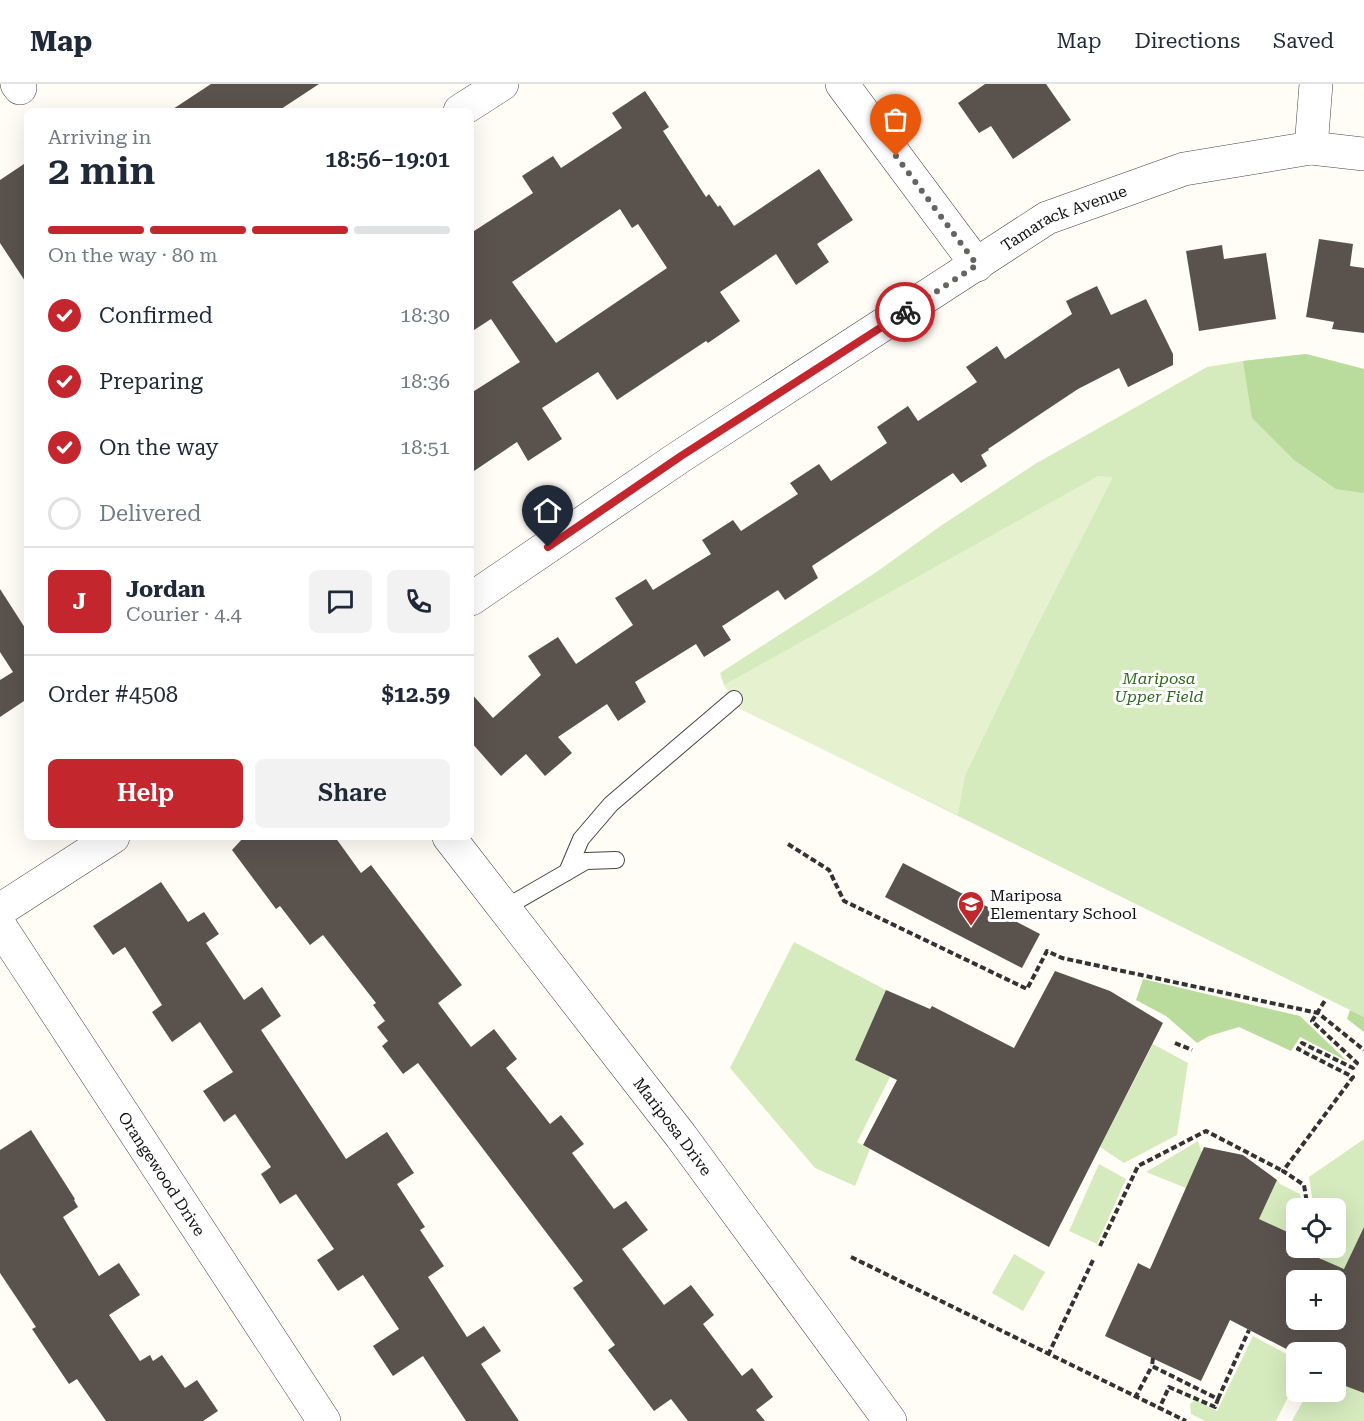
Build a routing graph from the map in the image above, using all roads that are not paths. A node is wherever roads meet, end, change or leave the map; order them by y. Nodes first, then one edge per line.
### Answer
1 (502, 84) edge
2 (842, 84) edge
3 (1316, 84) edge
4 (465, 108) edge
5 (1311, 148) junction
6 (1364, 154) edge
7 (977, 265) junction
8 (474, 597) edge
9 (734, 699) dead end
10 (108, 840) edge
11 (451, 840) edge
12 (616, 860) dead end
13 (567, 872) junction
14 (503, 909) junction
15 (0, 910) edge
16 (0, 926) edge
17 (324, 1421) edge
18 (890, 1421) edge

1 - 4 street
2 - 7 street
3 - 5 street
5 - 6 street, Tamarack Avenue
5 - 7 street, Tamarack Avenue
7 - 8 street, Tamarack Avenue
9 - 13 lane
10 - 15 street
11 - 14 street, Mariposa Drive
12 - 13 lane
13 - 14 lane
14 - 18 street, Mariposa Drive
16 - 17 street, Orangewood Drive

